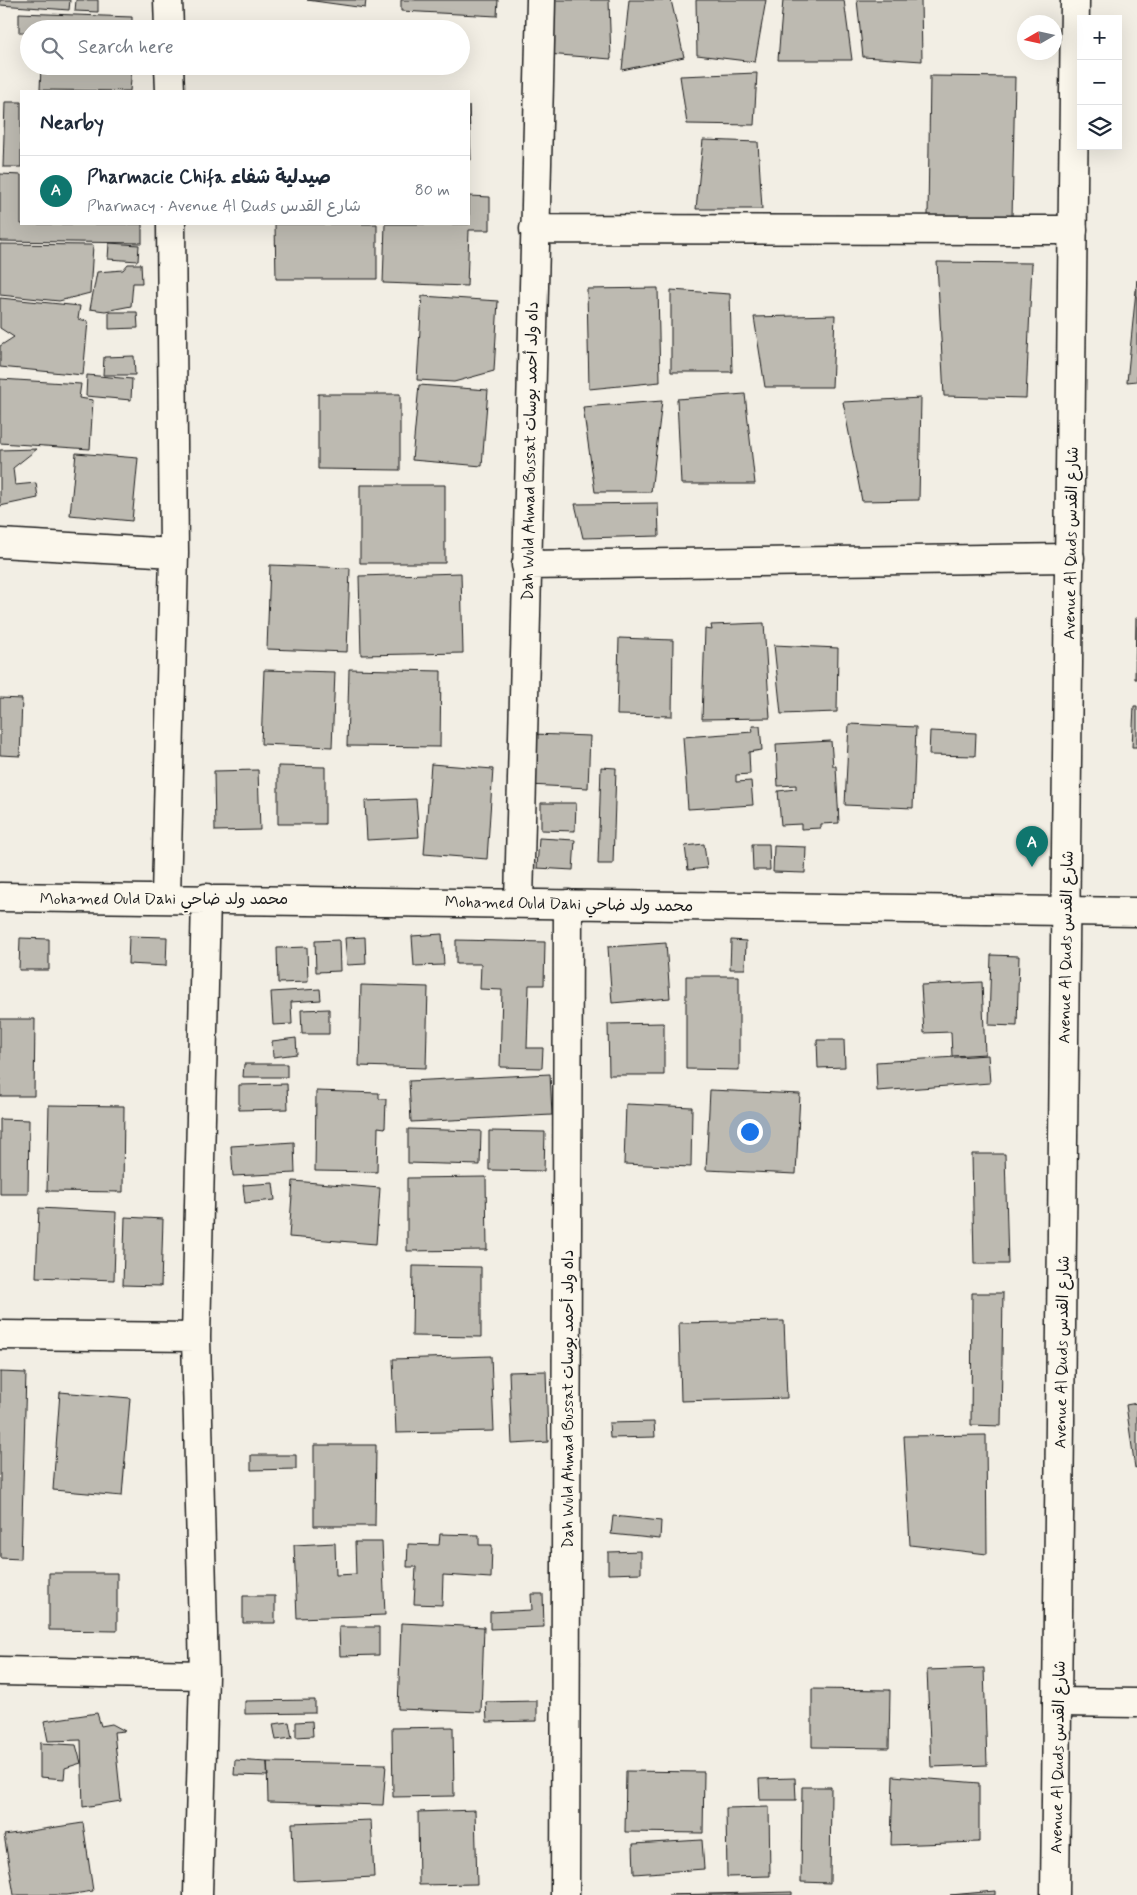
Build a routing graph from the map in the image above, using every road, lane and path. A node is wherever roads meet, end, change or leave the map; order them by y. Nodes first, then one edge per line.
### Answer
1 (168, 0) edge
2 (541, 0) edge
3 (1076, 0) edge
4 (169, 20) edge
5 (169, 75) edge
6 (170, 90) edge
7 (171, 225) edge
8 (534, 229) junction
9 (1073, 230) junction
10 (0, 543) edge
11 (174, 553) junction
12 (1070, 558) junction
13 (526, 565) junction
14 (0, 897) edge
15 (166, 898) junction
16 (206, 898) junction
17 (519, 902) junction
18 (568, 904) junction
19 (1066, 910) junction
20 (1137, 912) edge
21 (0, 1335) edge
22 (196, 1337) junction
23 (0, 1671) edge
24 (204, 1675) junction
25 (1057, 1702) junction
26 (1137, 1703) edge
27 (198, 1895) edge
28 (565, 1895) edge
29 (1055, 1895) edge

1 - 4 street
2 - 8 street, Dah Wuld Ahmad Bussat داه ولد أحمد بوسات
3 - 9 street, Avenue Al Quds شارع القدس
5 - 6 street
7 - 11 street
8 - 9 street
8 - 13 street, Dah Wuld Ahmad Bussat داه ولد أحمد بوسات
9 - 12 street, Avenue Al Quds شارع القدس
10 - 11 street
11 - 15 street
12 - 13 street
12 - 19 street, Avenue Al Quds شارع القدس
13 - 17 street, Dah Wuld Ahmad Bussat داه ولد أحمد بوسات
14 - 15 street, Mohamed Ould Dahi محمد ولد ضاحي
15 - 16 street, Mohamed Ould Dahi محمد ولد ضاحي
16 - 17 street, Mohamed Ould Dahi محمد ولد ضاحي
16 - 22 street
17 - 18 street, Mohamed Ould Dahi محمد ولد ضاحي
18 - 19 street, Mohamed Ould Dahi محمد ولد ضاحي
18 - 28 street, Dah Wuld Ahmad Bussat داه ولد أحمد بوسات
19 - 20 street, Mohamed Ould Dahi محمد ولد ضاحي
19 - 25 street, Avenue Al Quds شارع القدس
21 - 22 street
22 - 24 street
23 - 24 street
24 - 27 street
25 - 26 street
25 - 29 street, Avenue Al Quds شارع القدس

